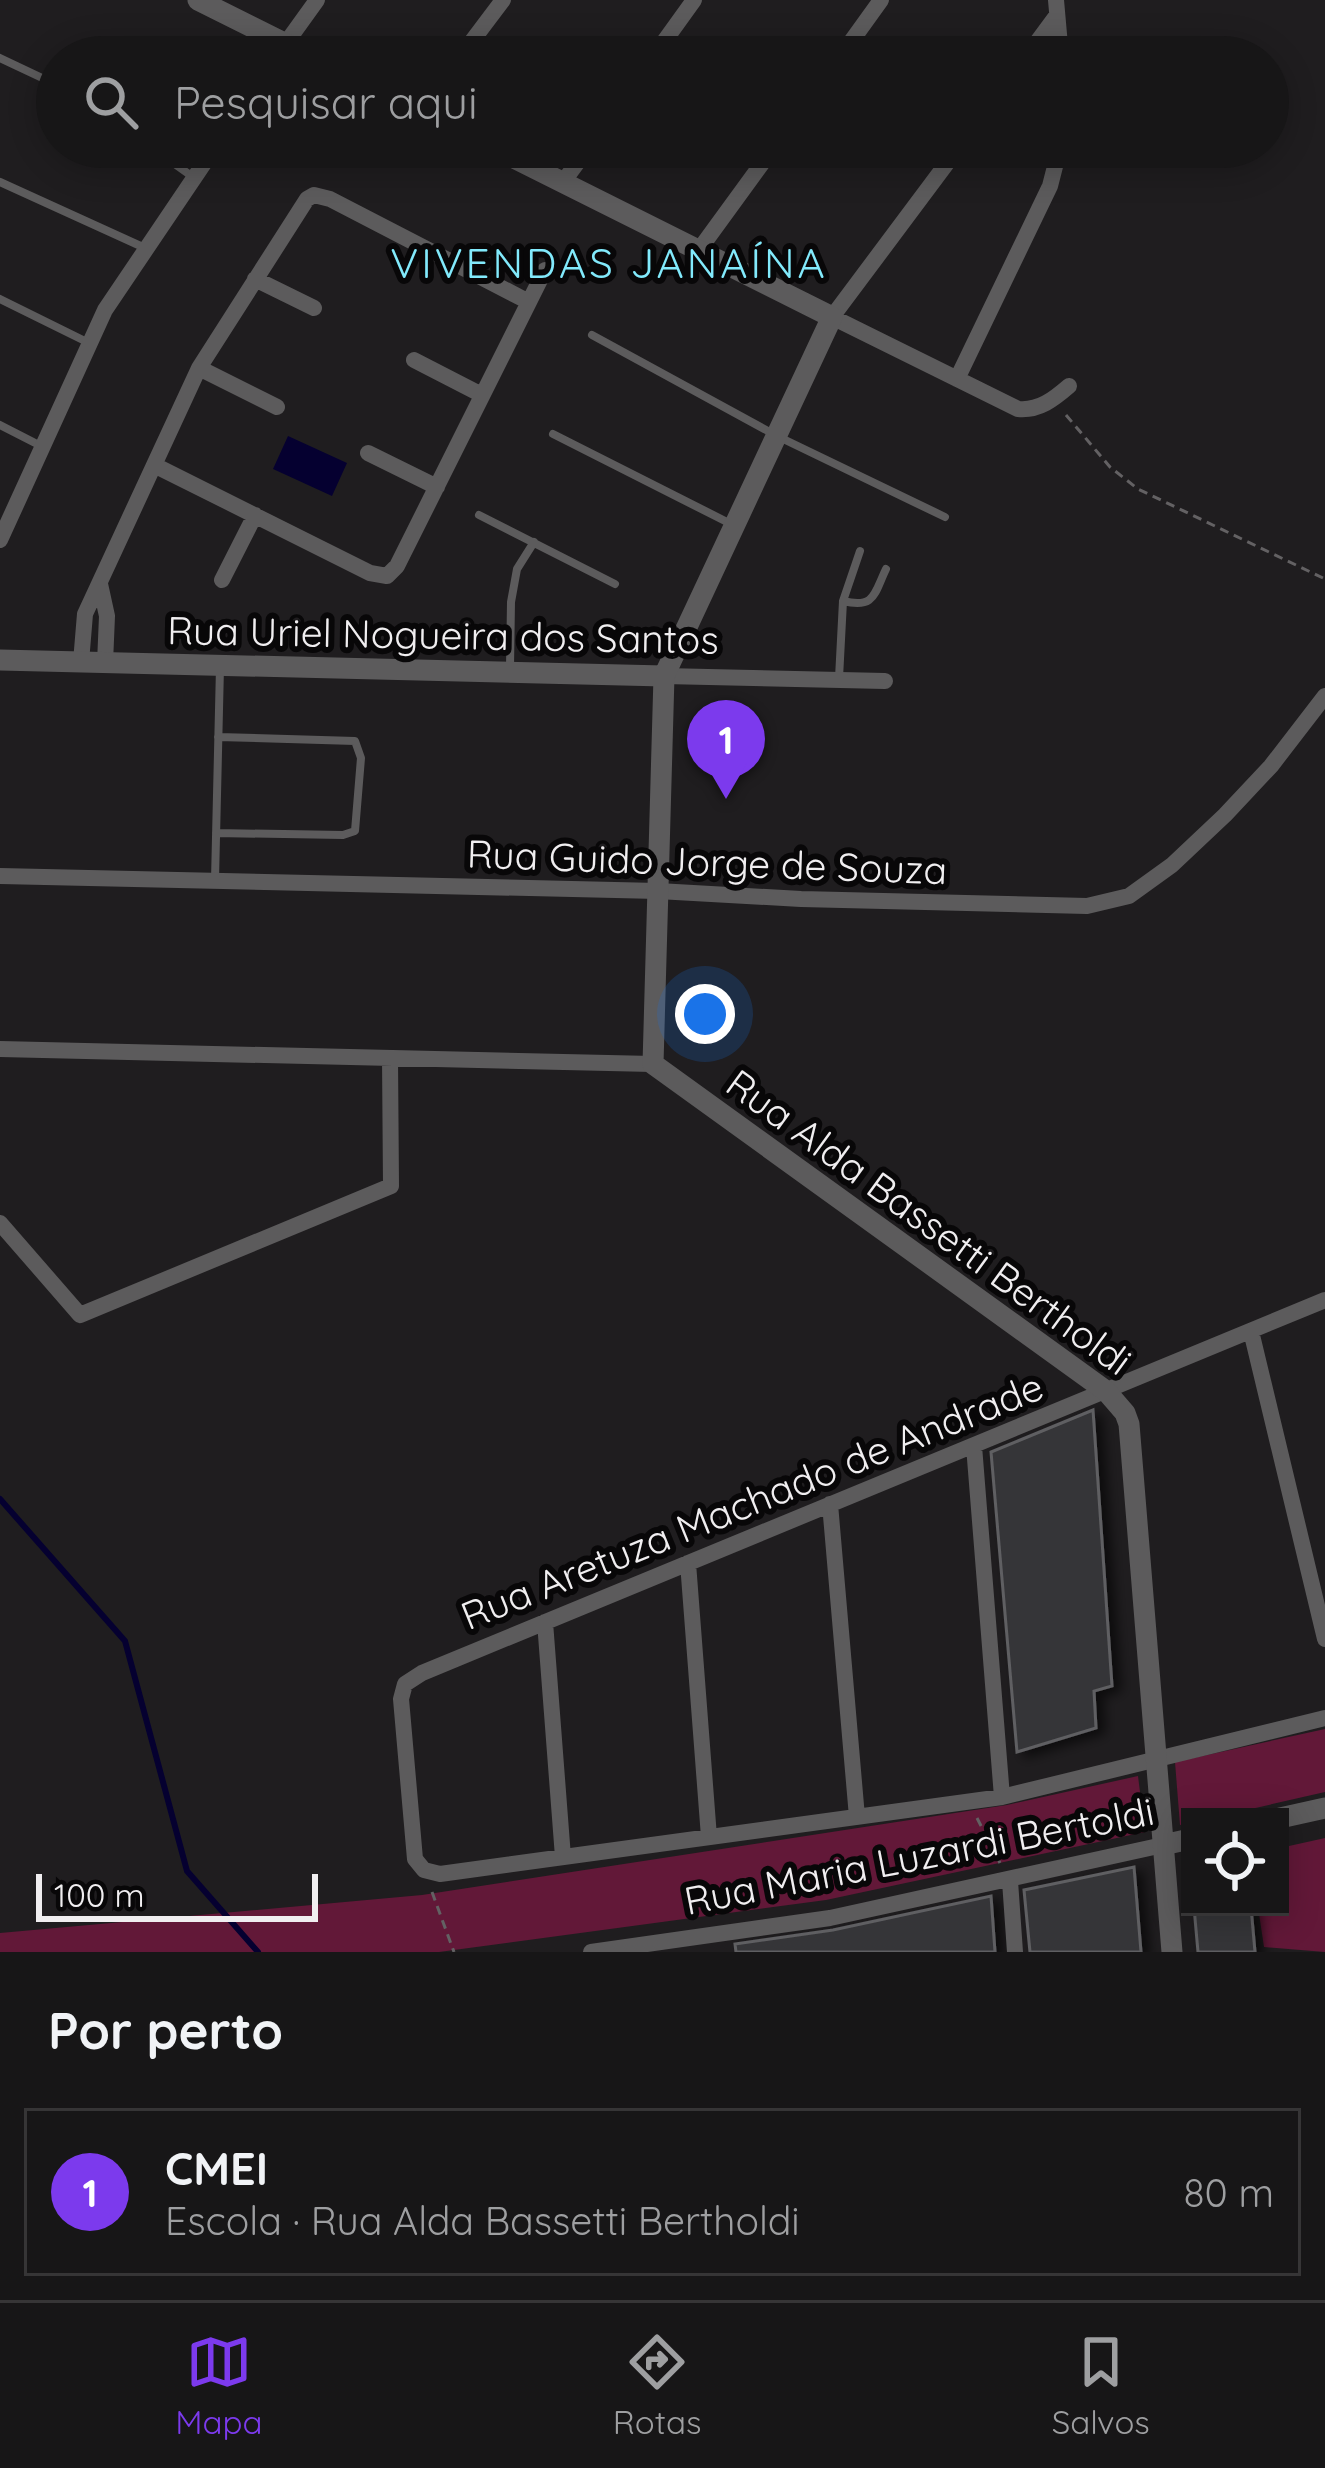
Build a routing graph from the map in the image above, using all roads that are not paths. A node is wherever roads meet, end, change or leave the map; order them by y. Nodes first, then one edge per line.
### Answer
1 (198, 0) edge
2 (317, 0) edge
3 (503, 0) edge
4 (694, 0) edge
5 (881, 0) edge
6 (1057, 7) edge
7 (257, 36) edge
8 (290, 36) edge
9 (476, 36) edge
10 (668, 36) edge
11 (855, 36) edge
12 (1039, 36) edge
13 (0, 58) edge
14 (36, 75) edge
15 (180, 168) edge
16 (201, 168) edge
17 (535, 168) edge
18 (573, 168) edge
19 (759, 168) edge
20 (943, 168) edge
21 (1055, 168) edge
22 (194, 178) junction
23 (0, 182) edge
24 (563, 182) junction
25 (147, 248) junction
26 (698, 250) junction
27 (545, 270) dead end
28 (255, 279) junction
29 (0, 299) edge
30 (529, 302) junction
31 (314, 308) dead end
32 (832, 316) junction
33 (592, 335) dead end
34 (90, 344) junction
35 (414, 360) dead end
36 (199, 368) junction
37 (957, 379) junction
38 (1069, 386) dead end
39 (482, 394) junction
40 (277, 407) dead end
41 (0, 425) edge
42 (554, 434) dead end
43 (777, 436) junction
44 (43, 446) junction
45 (368, 453) dead end
46 (154, 465) junction
47 (436, 487) junction
48 (255, 515) junction
49 (479, 515) dead end
50 (945, 517) dead end
51 (735, 526) junction
52 (0, 540) edge
53 (534, 542) junction
54 (860, 551) dead end
55 (886, 569) dead end
56 (222, 580) dead end
57 (100, 583) junction
58 (615, 584) dead end
59 (842, 601) junction
60 (0, 660) edge
61 (81, 662) junction
62 (105, 663) junction
63 (220, 666) junction
64 (510, 672) junction
65 (664, 676) junction
66 (839, 680) junction
67 (885, 681) dead end
68 (1325, 696) edge
69 (218, 737) junction
70 (216, 833) junction
71 (0, 877) edge
72 (215, 881) junction
73 (658, 891) junction
74 (0, 1049) edge
75 (390, 1058) junction
76 (653, 1064) junction
77 (0, 1222) edge
78 (1325, 1300) edge
79 (1251, 1331) junction
80 (1106, 1391) junction
81 (974, 1445) junction
82 (830, 1504) junction
83 (688, 1563) junction
84 (544, 1622) junction
85 (1325, 1639) edge
86 (1325, 1718) edge
87 (1156, 1759) junction
88 (1002, 1797) junction
89 (1325, 1808) edge
90 (1289, 1816) edge
91 (857, 1817) junction
92 (709, 1837) junction
93 (1181, 1841) edge
94 (1163, 1845) junction
95 (563, 1857) junction
96 (424, 1870) joint
97 (1010, 1881) junction
98 (591, 1952) edge
99 (1016, 1952) edge
100 (1172, 1952) edge

1 - 7 street
2 - 8 street
3 - 9 street
4 - 10 street
5 - 11 street
6 - 12 street
13 - 14 lane
15 - 22 lane
16 - 22 street
17 - 24 street
18 - 24 street
19 - 26 street
20 - 32 street
21 - 37 street
22 - 25 street
23 - 25 lane
24 - 26 street
25 - 34 street
26 - 32 street
27 - 30 street
28 - 30 street
28 - 31 street
28 - 36 street
29 - 34 lane
30 - 39 street
32 - 37 street
32 - 43 street
33 - 43 lane
34 - 44 street
35 - 39 street
36 - 40 street
36 - 46 street
37 - 38 street
39 - 47 street
41 - 44 lane
42 - 51 lane
43 - 50 lane
43 - 51 street
44 - 52 street
45 - 47 street
46 - 48 street
46 - 57 street
47 - 48 street
48 - 56 street
49 - 53 lane
51 - 65 street
53 - 58 lane
53 - 64 lane
54 - 59 lane
55 - 59 lane
57 - 61 street
57 - 62 street
59 - 66 lane
60 - 61 street, Rua Uriel Nogueira dos Santos
61 - 62 street, Rua Uriel Nogueira dos Santos
62 - 63 street, Rua Uriel Nogueira dos Santos
63 - 64 street, Rua Uriel Nogueira dos Santos
63 - 69 lane
64 - 65 street, Rua Uriel Nogueira dos Santos
65 - 66 street, Rua Uriel Nogueira dos Santos
65 - 73 street
66 - 67 street, Rua Uriel Nogueira dos Santos
68 - 73 street, Rua Guido Jorge de Souza
69 - 70 lane
69 - 70 lane
70 - 72 lane
71 - 72 street, Rua Guido Jorge de Souza
72 - 73 street, Rua Guido Jorge de Souza
73 - 76 street
74 - 75 street
75 - 76 street
75 - 77 street
76 - 80 street, Rua Alda Bassetti Bertholdi
78 - 79 street, Rua Aretuza Machado de Andrade
79 - 80 street, Rua Aretuza Machado de Andrade
79 - 85 street
80 - 81 street, Rua Aretuza Machado de Andrade
80 - 87 street, Rua Alda Bassetti Bertholdi
81 - 82 street, Rua Aretuza Machado de Andrade
81 - 88 street
82 - 83 street, Rua Aretuza Machado de Andrade
82 - 91 street
83 - 84 street, Rua Aretuza Machado de Andrade
83 - 92 street
84 - 95 street
84 - 96 street, Rua Aretuza Machado de Andrade
86 - 87 street, Rua Maria Luzardi Bertoldi
87 - 88 street, Rua Maria Luzardi Bertoldi
87 - 94 street, Rua Alda Bassetti Bertholdi
88 - 91 street, Rua Maria Luzardi Bertoldi
89 - 90 street
91 - 92 street, Rua Maria Luzardi Bertoldi
92 - 95 street, Rua Maria Luzardi Bertoldi
93 - 94 street, Rua Maria Luzardi Bertoldi
94 - 97 street, Rua Maria Luzardi Bertoldi
94 - 100 street, Rua Alda Bassetti Bertholdi
95 - 96 street, Rua Maria Luzardi Bertoldi
97 - 98 street, Rua Maria Luzardi Bertoldi
97 - 99 street

